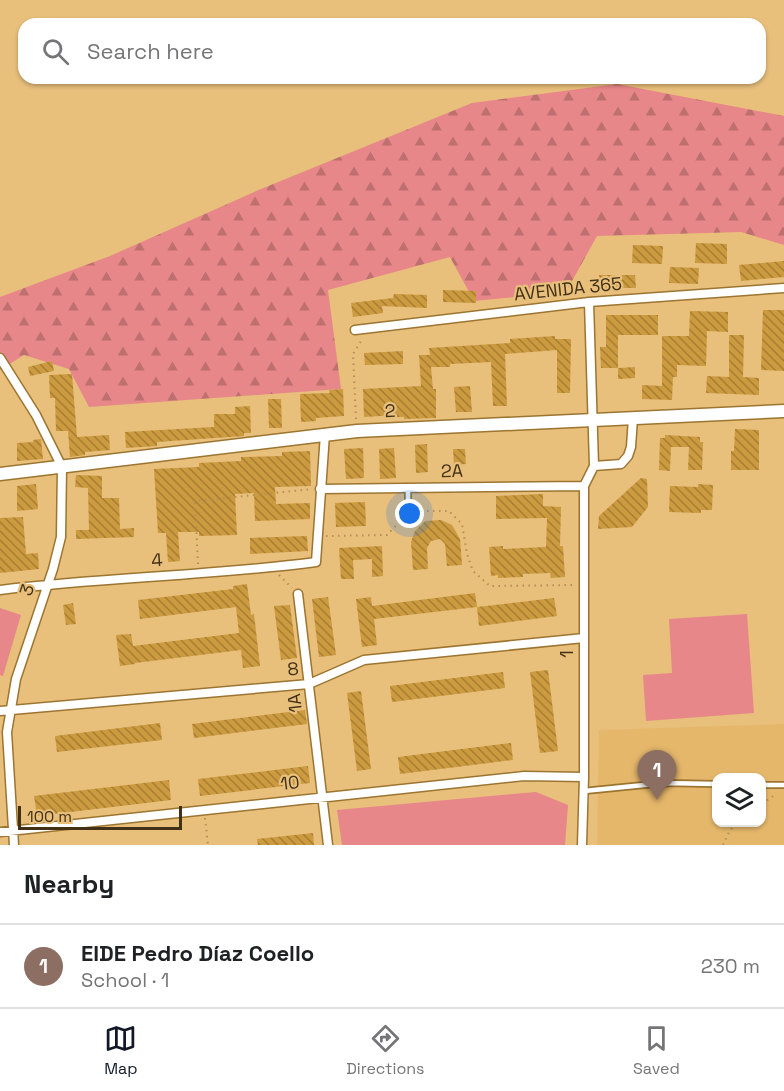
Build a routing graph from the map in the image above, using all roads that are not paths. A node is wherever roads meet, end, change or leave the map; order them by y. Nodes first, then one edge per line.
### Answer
1 (784, 288) edge
2 (589, 302) junction
3 (355, 330) dead end
4 (0, 359) edge
5 (784, 411) edge
6 (633, 418) junction
7 (594, 420) junction
8 (325, 434) junction
9 (594, 466) junction
10 (62, 467) junction
11 (0, 474) edge
12 (584, 486) junction
13 (408, 488) junction
14 (320, 489) junction
15 (408, 512) road end
16 (46, 584) junction
17 (0, 590) edge
18 (298, 594) road end
19 (584, 638) junction
20 (309, 684) junction
21 (11, 710) junction
22 (0, 711) edge
23 (584, 777) junction
24 (712, 784) edge
25 (766, 785) edge
26 (784, 785) edge
27 (584, 791) junction
28 (322, 796) junction
29 (12, 830) junction
30 (0, 832) edge
31 (14, 845) edge
32 (328, 845) edge
33 (582, 845) edge

1 - 2 street, AVENIDA 365
2 - 3 street, AVENIDA 365
2 - 7 street, 1
4 - 10 street, 3
5 - 6 street, 2
6 - 7 street, 2
6 - 9 street
7 - 8 street, 2
7 - 9 street, 1
8 - 10 street, 2
8 - 14 street
9 - 12 street, 1
10 - 11 street, 2
10 - 16 street, 3
12 - 13 street, 2A
12 - 19 street, 1
13 - 14 street, 2A
13 - 15 lane
14 - 16 street, 4
16 - 17 street, 4
16 - 21 street, 3
18 - 20 street, 1A
19 - 20 street, 8
19 - 23 street, 1
20 - 21 street, 8
20 - 28 street, 1A
21 - 22 street, 8
21 - 29 street, 3
23 - 27 street, 1
23 - 28 street, 10
24 - 27 lane
25 - 26 lane
27 - 33 street, 1
28 - 29 street, 10
28 - 32 street, 1A
29 - 30 street, 10
29 - 31 street, 3

